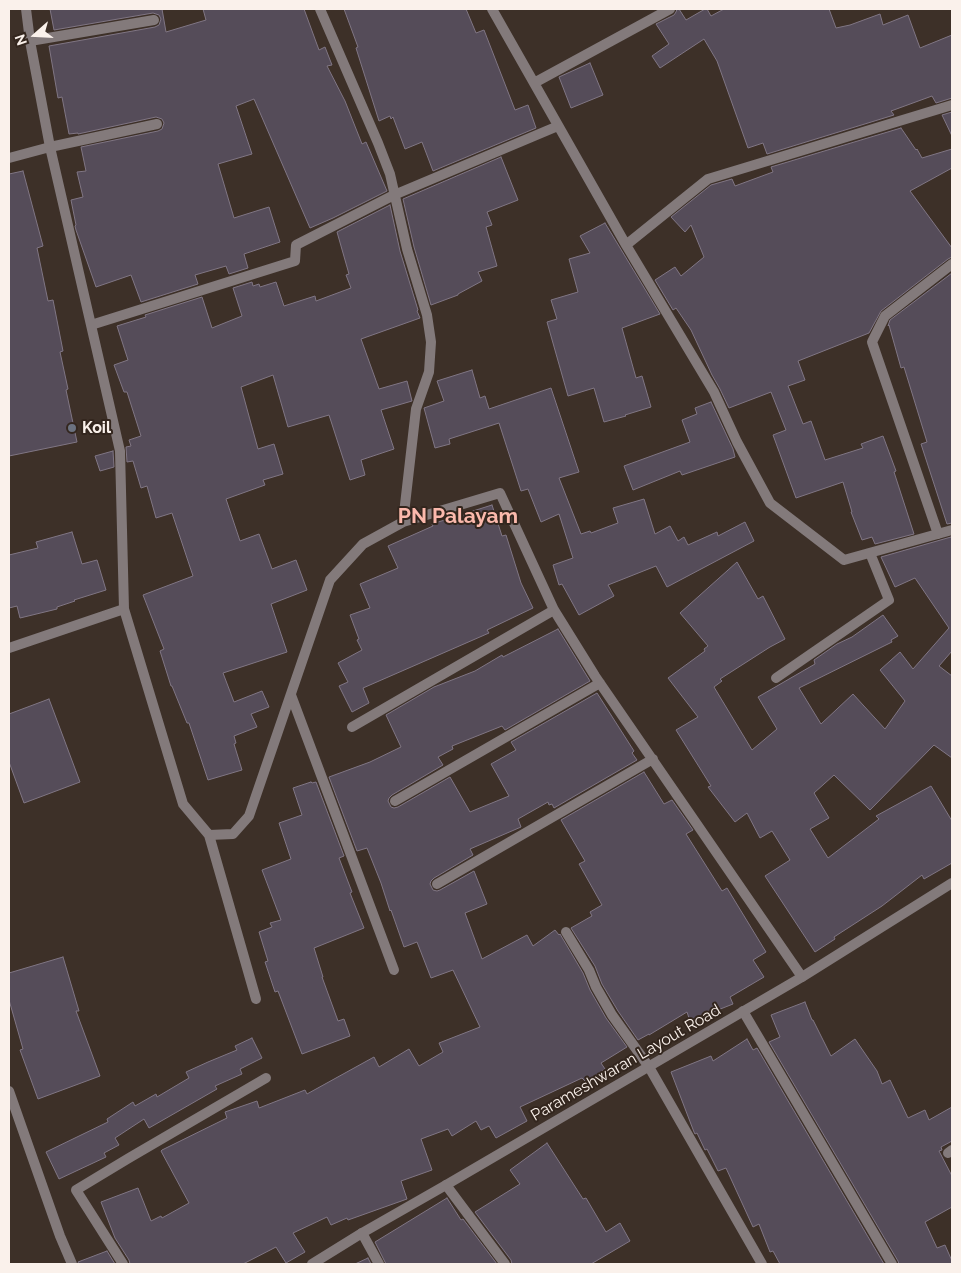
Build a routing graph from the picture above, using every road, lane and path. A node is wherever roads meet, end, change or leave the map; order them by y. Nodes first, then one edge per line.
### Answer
1 (26, 9) edge
2 (320, 9) edge
3 (492, 9) edge
4 (670, 9) edge
5 (154, 20) dead end
6 (30, 41) junction
7 (534, 83) junction
8 (952, 105) edge
9 (156, 124) dead end
10 (558, 126) junction
11 (50, 147) junction
12 (9, 158) edge
13 (394, 194) junction
14 (626, 245) junction
15 (952, 264) edge
16 (91, 325) junction
17 (403, 522) junction
18 (952, 530) edge
19 (938, 534) junction
20 (870, 553) junction
21 (124, 609) junction
22 (554, 610) junction
23 (9, 648) edge
24 (776, 678) dead end
25 (600, 683) junction
26 (291, 695) junction
27 (352, 727) dead end
28 (652, 759) junction
29 (395, 801) dead end
30 (209, 836) junction
31 (952, 883) edge
32 (438, 884) dead end
33 (566, 932) dead end
34 (394, 970) dead end
35 (802, 976) junction
36 (256, 999) dead end
37 (743, 1011) junction
38 (649, 1067) junction
39 (266, 1078) dead end
40 (9, 1091) edge
41 (446, 1186) junction
42 (362, 1233) junction
43 (72, 1264) edge
44 (123, 1264) edge
45 (312, 1264) edge
46 (379, 1264) edge
47 (505, 1264) edge
48 (762, 1264) edge
49 (892, 1264) edge

1 - 6 street
2 - 13 street
3 - 7 street
4 - 7 street
5 - 6 street
6 - 11 street
7 - 10 street
8 - 14 street
9 - 11 street
10 - 13 street
10 - 14 street
11 - 12 street
11 - 16 street
13 - 16 street
13 - 17 street
14 - 20 street
15 - 19 street
16 - 21 street
17 - 22 street
17 - 26 street
18 - 19 street
19 - 20 street
20 - 24 street
21 - 23 street
21 - 30 street
22 - 25 street
22 - 27 street
25 - 28 street
25 - 29 street
26 - 30 street
26 - 34 street
28 - 32 street
28 - 35 street
30 - 36 street
31 - 35 street, Parameshwaran Layout Road
33 - 38 street
35 - 37 street, Parameshwaran Layout Road
37 - 38 street, Parameshwaran Layout Road
37 - 49 street
38 - 41 street, Parameshwaran Layout Road
38 - 48 street
39 - 44 street
40 - 43 street
41 - 42 street, Parameshwaran Layout Road
41 - 47 street
42 - 45 street, Parameshwaran Layout Road
42 - 46 street

